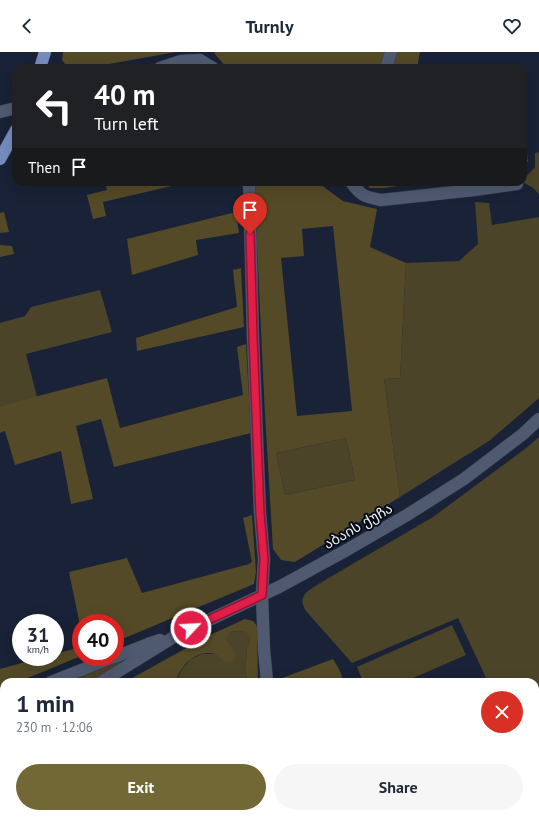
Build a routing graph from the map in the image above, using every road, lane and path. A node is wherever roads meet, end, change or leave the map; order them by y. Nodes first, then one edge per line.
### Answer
1 (45, 52) edge
2 (391, 52) edge
3 (203, 56) edge
4 (41, 64) edge
5 (172, 64) edge
6 (210, 64) edge
7 (387, 64) edge
8 (12, 109) edge
9 (0, 112) edge
10 (12, 137) edge
11 (0, 159) edge
12 (249, 186) edge
13 (354, 186) edge
14 (503, 186) edge
15 (539, 419) edge
16 (262, 595) junction
17 (177, 635) junction
18 (124, 653) edge
19 (92, 666) edge
20 (61, 678) edge
21 (107, 678) edge
22 (267, 678) edge

1 - 4 main road
2 - 7 street
3 - 5 street
3 - 6 street
8 - 9 street
10 - 11 main road
12 - 16 street
13 - 14 street
15 - 16 street, აბაის ქუჩა
16 - 17 street, აბაის ქუჩა
16 - 22 street
17 - 18 street, აბაის ქუჩა
17 - 21 street, აბაის ქუჩა
19 - 20 street, აბაის ქუჩა

